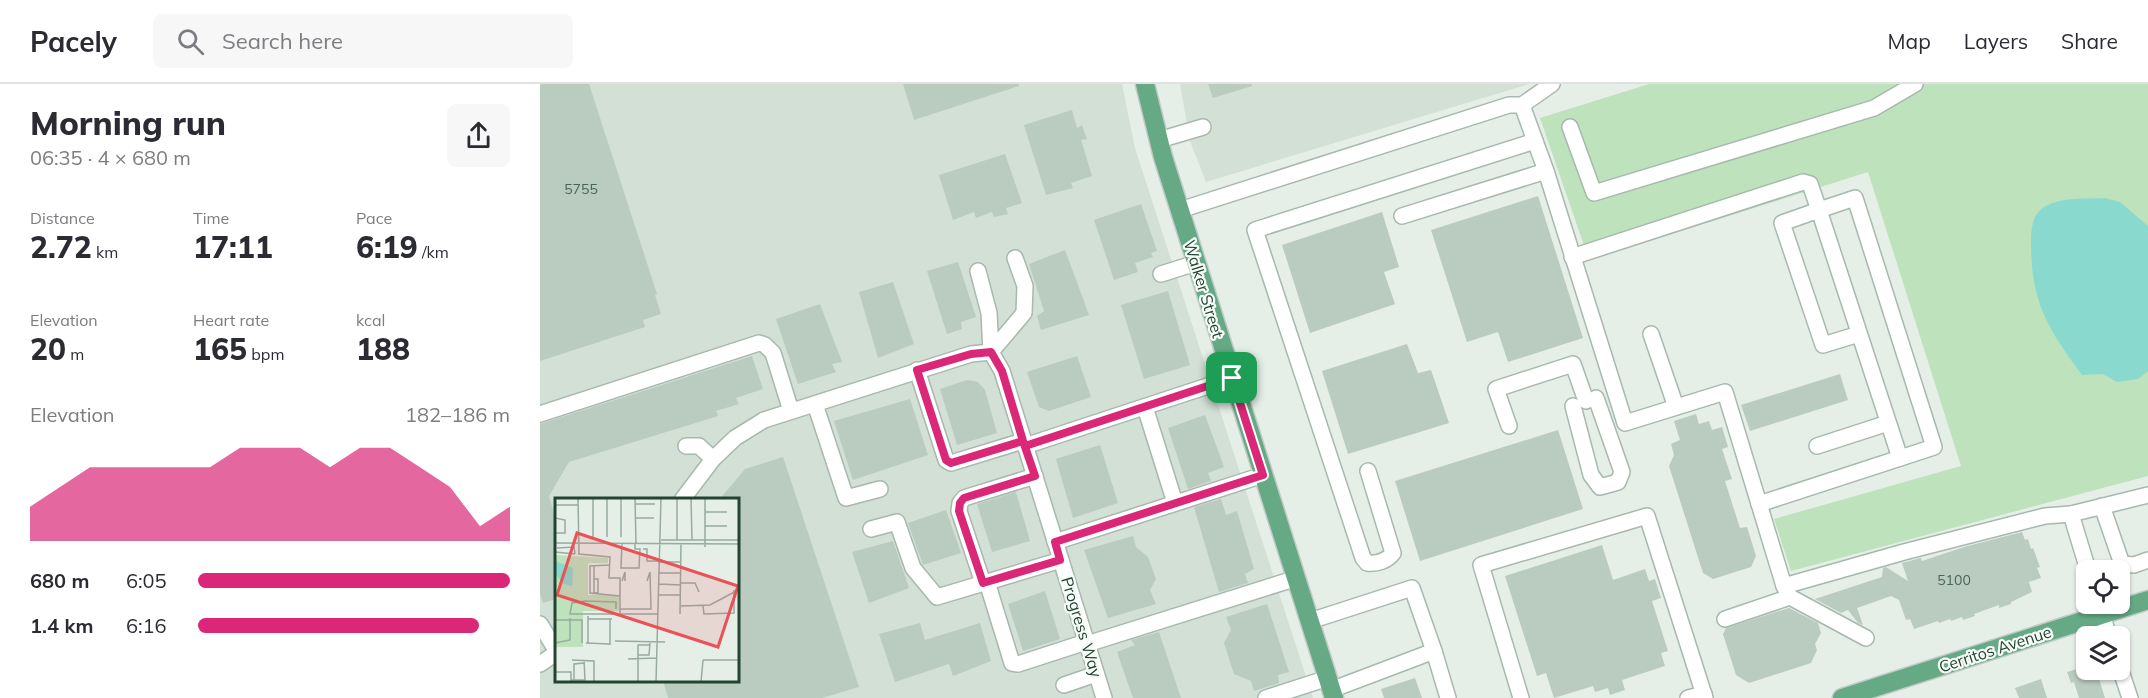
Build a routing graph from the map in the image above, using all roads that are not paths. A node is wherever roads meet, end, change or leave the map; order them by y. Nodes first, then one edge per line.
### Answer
1 (1145, 84) edge
2 (1552, 84) edge
3 (1915, 84) edge
4 (1522, 105) junction
5 (1203, 126) dead end
6 (1570, 127) dead end
7 (1159, 140) junction
8 (1535, 141) junction
9 (1545, 171) junction
10 (1180, 210) junction
11 (1819, 210) junction
12 (1402, 216) dead end
13 (1572, 257) junction
14 (1016, 258) dead end
15 (1196, 263) junction
16 (978, 271) dead end
17 (1161, 274) dead end
18 (1651, 334) dead end
19 (1859, 334) junction
20 (991, 352) junction
21 (917, 370) junction
22 (1232, 378) junction
23 (1585, 402) junction
24 (815, 404) junction
25 (1145, 407) junction
26 (1676, 407) junction
27 (790, 411) junction
28 (540, 414) edge
29 (1888, 423) junction
30 (1509, 426) dead end
31 (1024, 443) junction
32 (686, 446) dead end
33 (1817, 446) dead end
34 (1900, 458) junction
35 (713, 459) junction
36 (1368, 471) dead end
37 (1263, 475) junction
38 (1035, 476) junction
39 (880, 489) dead end
40 (2148, 495) edge
41 (684, 498) edge
42 (1175, 503) junction
43 (1759, 504) junction
44 (2102, 506) junction
45 (2072, 514) junction
46 (871, 529) dead end
47 (1055, 542) junction
48 (1060, 560) junction
49 (2085, 560) edge
50 (2148, 560) edge
51 (1297, 578) junction
52 (985, 583) junction
53 (1787, 592) junction
54 (2148, 600) edge
55 (2130, 603) edge
56 (2086, 614) edge
57 (1725, 619) dead end
58 (1310, 621) junction
59 (540, 624) edge
60 (1866, 638) dead end
61 (1086, 643) junction
62 (555, 649) edge
63 (1434, 651) junction
64 (555, 652) edge
65 (541, 664) edge
66 (1096, 674) junction
67 (2124, 680) edge
68 (1064, 685) dead end
69 (1331, 689) edge
70 (1704, 696) edge
71 (1104, 698) edge
72 (1266, 698) edge
73 (1448, 698) edge
74 (1521, 698) edge
75 (1688, 698) edge
76 (1842, 698) edge
77 (2130, 698) edge

1 - 7 main road, Walker Street
2 - 4 street
3 - 6 street
4 - 8 street
4 - 10 street
5 - 7 street
7 - 10 main road, Walker Street
8 - 9 street
8 - 36 street
9 - 12 street
9 - 13 street
10 - 15 main road, Walker Street
11 - 13 street
11 - 19 street
11 - 19 street
11 - 34 street
13 - 26 street
14 - 20 street
15 - 17 street
15 - 22 main road, Walker Street
16 - 20 street
18 - 26 street
19 - 29 street
20 - 21 street
20 - 31 street, Progress Way
21 - 24 street
21 - 31 street
22 - 25 street
22 - 37 main road, Walker Street
23 - 23 street
23 - 30 street
24 - 27 street
24 - 39 street
25 - 31 street
25 - 42 street
26 - 43 street
27 - 28 street
27 - 35 street
29 - 33 street
29 - 34 street
31 - 38 street, Progress Way
32 - 35 street
34 - 43 street
35 - 41 street
37 - 42 street
37 - 51 main road, Walker Street
38 - 47 street, Progress Way
38 - 52 street
40 - 44 street
42 - 47 street
43 - 53 street
44 - 45 street
44 - 50 street
45 - 49 street
45 - 53 street
46 - 52 street
47 - 48 street, Progress Way
48 - 52 street
48 - 61 street, Progress Way
51 - 58 main road, Walker Street
51 - 61 street
52 - 61 street
53 - 57 street
53 - 60 street
54 - 55 main road, Cerritos Avenue
56 - 76 main road, Cerritos Avenue
58 - 63 street
58 - 69 main road, Walker Street
59 - 62 street
61 - 66 street, Progress Way
63 - 69 street
63 - 73 street
64 - 65 street
66 - 68 street
66 - 71 street, Progress Way
67 - 77 street
69 - 72 street
70 - 74 street
70 - 75 street

